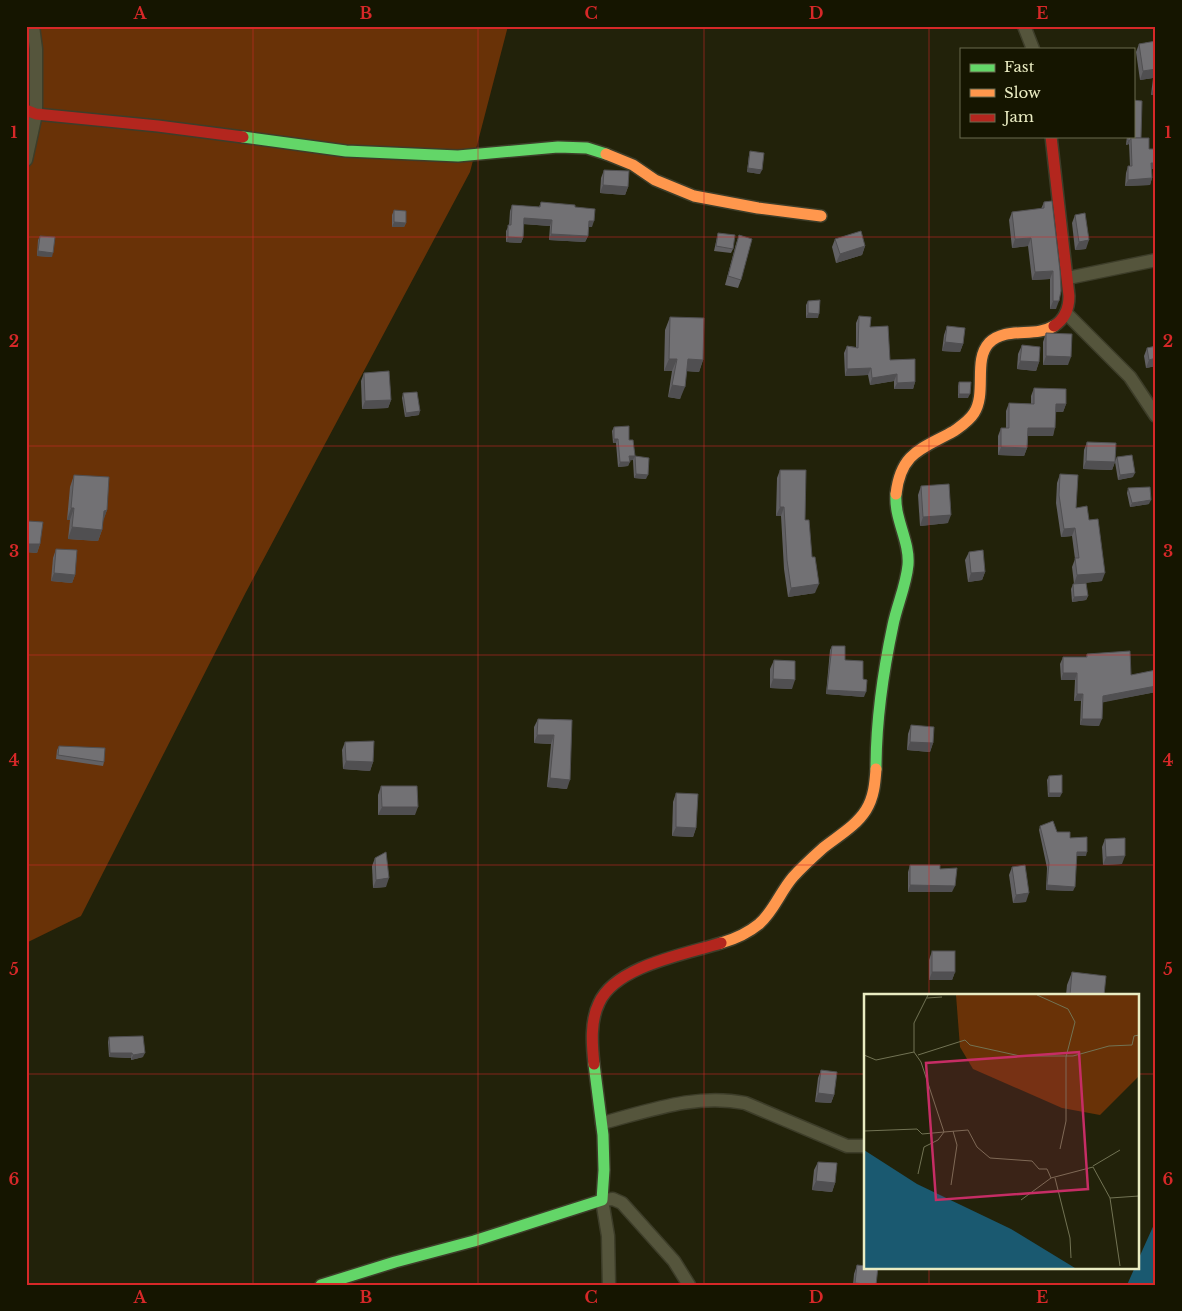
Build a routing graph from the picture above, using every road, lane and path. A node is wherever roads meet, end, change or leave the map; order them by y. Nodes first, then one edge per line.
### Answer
1 (33, 26) edge
2 (1024, 26) edge
3 (1033, 48) edge
4 (31, 112) edge
5 (1051, 138) edge
6 (26, 160) edge
7 (820, 216) dead end
8 (1156, 260) edge
9 (1068, 278) junction
10 (1066, 313) junction
11 (1156, 416) edge
12 (602, 1123) junction
13 (864, 1146) edge
14 (602, 1200) junction
15 (321, 1285) edge
16 (609, 1285) edge
17 (688, 1285) edge

1 - 4 street
2 - 3 street
4 - 6 street
4 - 7 street
5 - 9 street
8 - 9 street
9 - 10 street
10 - 11 street
10 - 12 street
12 - 13 street
12 - 14 street
14 - 15 street
14 - 16 street
14 - 17 street

